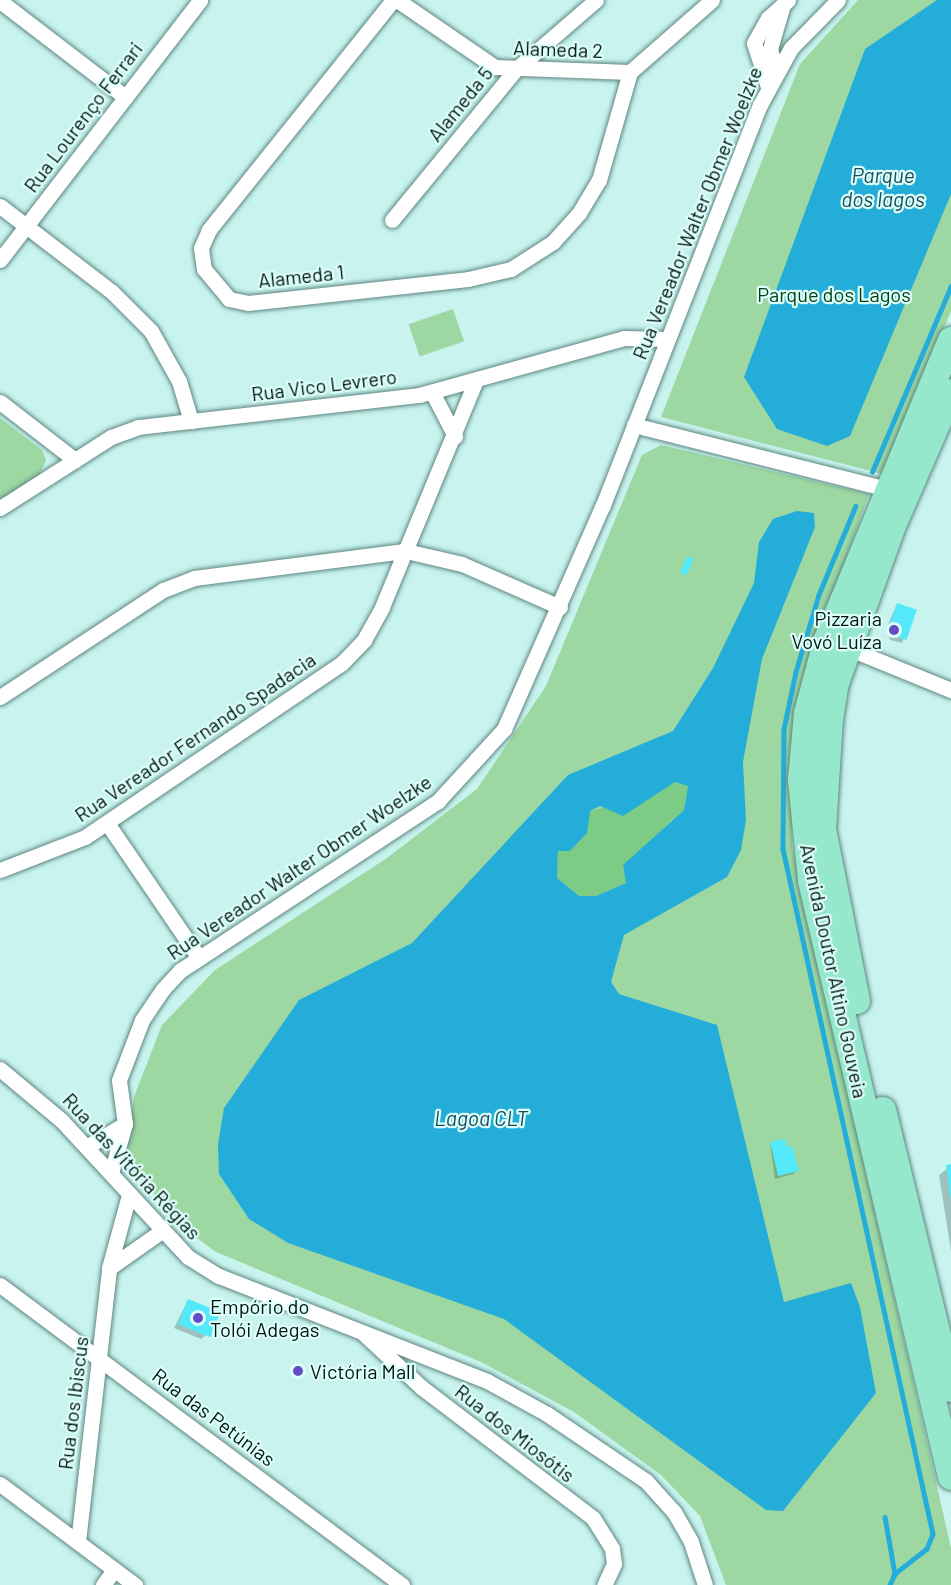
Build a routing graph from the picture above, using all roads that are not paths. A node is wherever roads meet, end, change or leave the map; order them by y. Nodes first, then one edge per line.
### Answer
1 (200, 0) edge
2 (395, 0) edge
3 (597, 0) edge
4 (712, 0) edge
5 (838, 0) edge
6 (0, 1) edge
7 (785, 4) edge
8 (515, 70) junction
9 (776, 71) junction
10 (630, 72) junction
11 (768, 87) junction
12 (125, 97) junction
13 (0, 206) edge
14 (392, 220) dead end
15 (27, 226) junction
16 (0, 260) edge
17 (667, 339) junction
18 (951, 339) edge
19 (475, 382) junction
20 (432, 392) junction
21 (951, 392) edge
22 (0, 402) edge
23 (192, 421) junction
24 (634, 425) junction
25 (455, 436) junction
26 (75, 460) junction
27 (889, 487) junction
28 (0, 508) edge
29 (892, 528) junction
30 (406, 551) junction
31 (560, 607) junction
32 (838, 644) junction
33 (951, 690) edge
34 (0, 697) edge
35 (107, 823) junction
36 (0, 870) edge
37 (199, 958) junction
38 (0, 1069) edge
39 (125, 1124) junction
40 (88, 1146) junction
41 (111, 1173) junction
42 (129, 1195) junction
43 (160, 1232) junction
44 (109, 1268) junction
45 (0, 1285) edge
46 (358, 1329) junction
47 (100, 1357) junction
48 (943, 1375) edge
49 (951, 1477) edge
50 (0, 1484) edge
51 (78, 1542) junction
52 (114, 1570) junction
53 (103, 1585) edge
54 (135, 1585) edge
55 (402, 1585) edge
56 (604, 1585) edge
57 (705, 1585) edge

1 - 12 street, Rua Lourenço Ferrari
2 - 8 street, Alameda 2
2 - 10 street, Alameda 1
3 - 8 street, Alameda 5
4 - 10 street, Alameda 2
5 - 9 street, Rua Vereador Walter Obmer Woelzke
6 - 12 street
7 - 9 street
7 - 11 street
8 - 10 street, Alameda 2
8 - 14 street, Alameda 5
9 - 11 street, Rua Vereador Walter Obmer Woelzke
11 - 17 street, Rua Vereador Walter Obmer Woelzke
12 - 15 street, Rua Lourenço Ferrari
13 - 15 street
15 - 16 street, Rua Lourenço Ferrari
15 - 23 street
17 - 19 street, Rua Vico Levrero
17 - 24 street, Rua Vereador Walter Obmer Woelzke
18 - 27 main road, Avenida Doutor Altino Gouveia
19 - 20 street, Rua Vico Levrero
19 - 25 street, Rua Vereador Fernando Spadacia
20 - 23 street, Rua Vico Levrero
20 - 25 street
21 - 29 main road, Avenida Doutor Altino Gouveia
22 - 26 street
23 - 26 street, Rua Vico Levrero
24 - 27 street
24 - 31 street, Rua Vereador Walter Obmer Woelzke
25 - 30 street, Rua Vereador Fernando Spadacia
26 - 28 street, Rua Vico Levrero
27 - 29 street
27 - 32 main road, Avenida Doutor Altino Gouveia
29 - 32 main road, Avenida Doutor Altino Gouveia
30 - 31 street
30 - 34 street
30 - 35 street, Rua Vereador Fernando Spadacia
31 - 37 street, Rua Vereador Walter Obmer Woelzke
32 - 33 street
32 - 48 main road, Avenida Doutor Altino Gouveia
35 - 36 street, Rua Vereador Fernando Spadacia
35 - 37 street
37 - 39 street, Rua Vereador Walter Obmer Woelzke
38 - 40 street, Rua das Vitória Régias
39 - 40 street
39 - 41 street, Rua Vereador Walter Obmer Woelzke
40 - 41 street, Rua das Vitória Régias
41 - 42 street, Rua das Vitória Régias
42 - 43 street, Rua das Vitória Régias
42 - 44 street, Rua dos Ibiscus
43 - 44 street
43 - 46 street, Rua das Vitória Régias
44 - 47 street, Rua dos Ibiscus
45 - 47 street, Rua das Petúnias
46 - 56 street, Rua dos Miosótis
46 - 57 street, Rua das Vitória Régias
47 - 51 street, Rua dos Ibiscus
47 - 55 street, Rua das Petúnias
48 - 49 main road, Avenida Doutor Altino Gouveia
50 - 51 street
51 - 52 street
52 - 53 street
52 - 54 street

